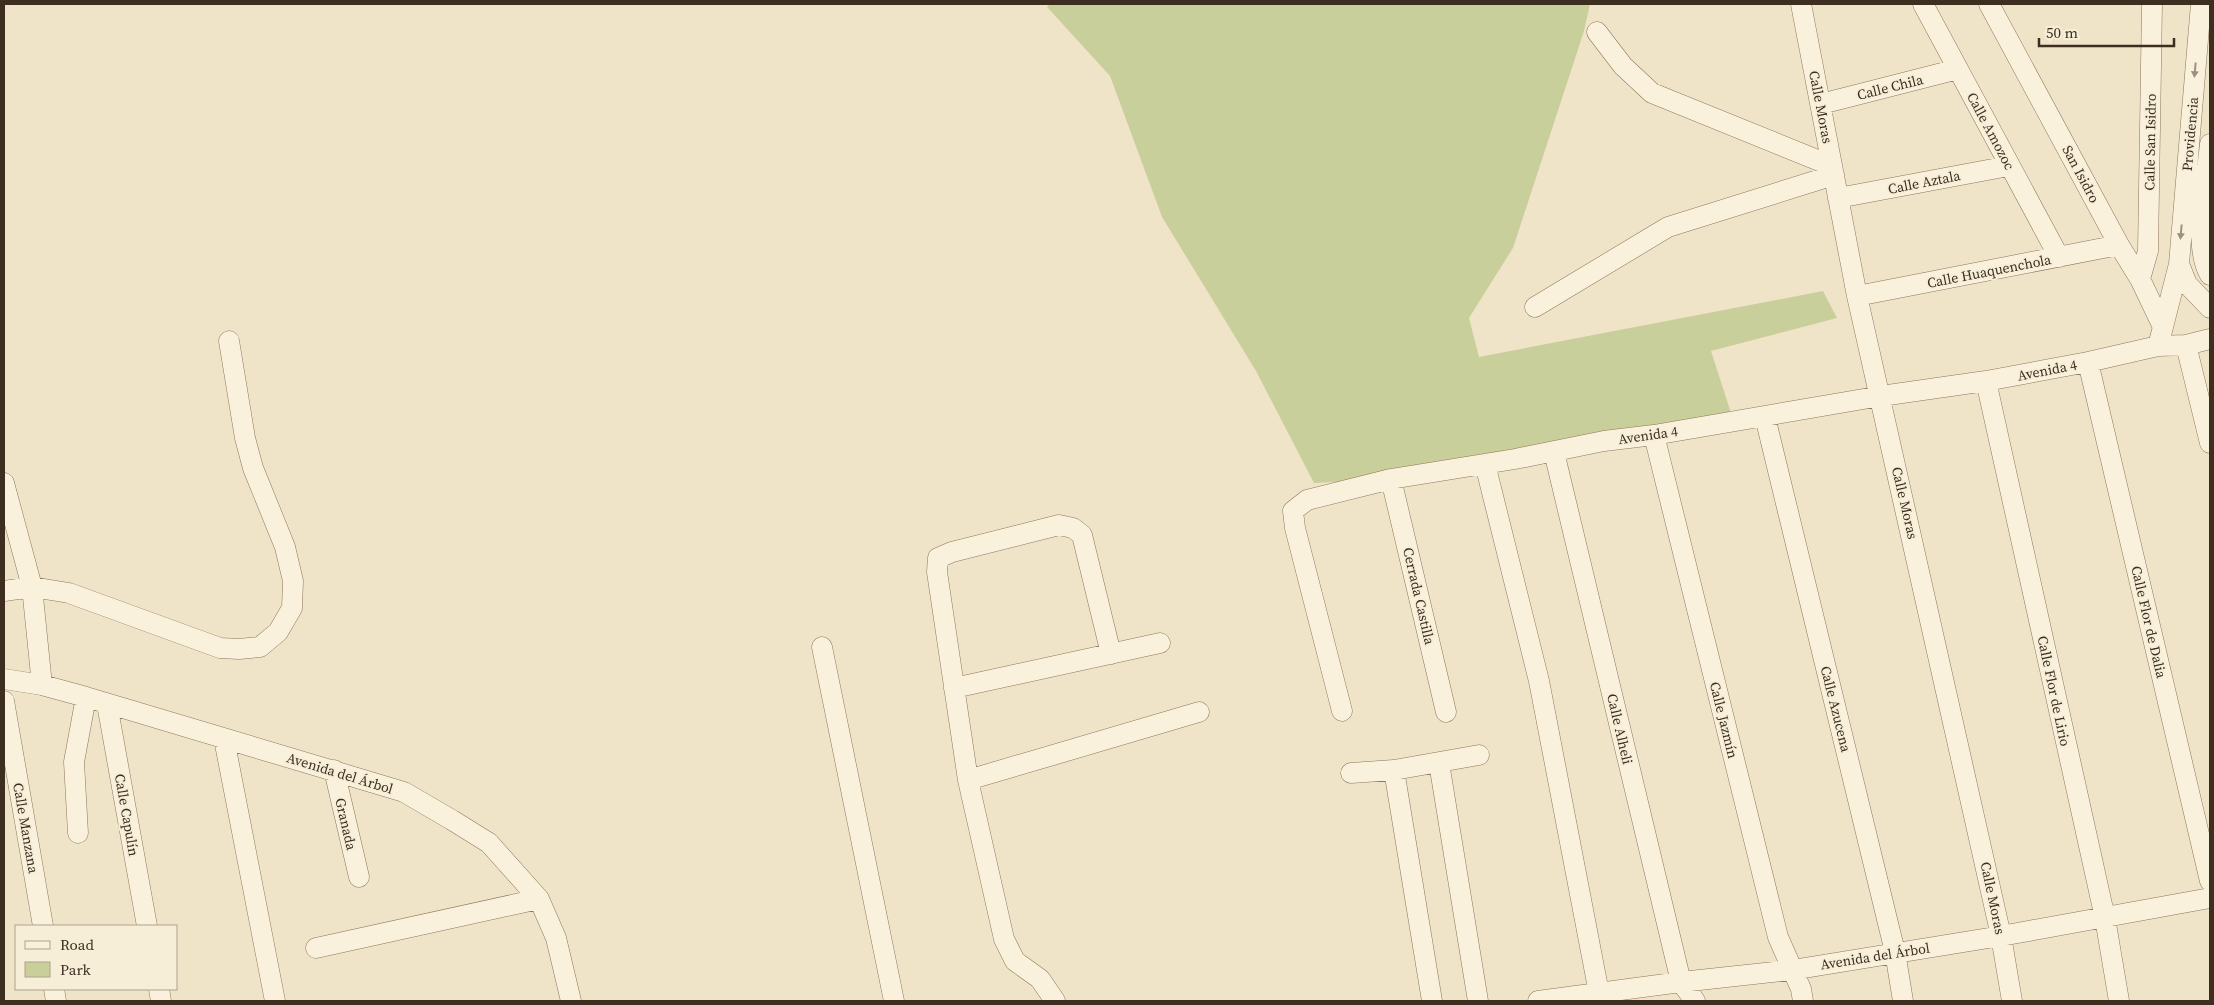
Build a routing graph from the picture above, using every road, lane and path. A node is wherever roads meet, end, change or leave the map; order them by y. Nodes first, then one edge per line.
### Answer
1 (1801, 4) edge
2 (1923, 4) edge
3 (1989, 4) edge
4 (2152, 4) edge
5 (2201, 4) edge
6 (1597, 32) dead end
7 (1958, 69) junction
8 (1821, 104) junction
9 (2210, 144) edge
10 (2010, 166) junction
11 (1833, 171) junction
12 (1838, 198) junction
13 (2120, 245) junction
14 (2059, 257) junction
15 (2179, 264) junction
16 (2210, 275) edge
17 (2140, 279) junction
18 (1858, 296) junction
19 (1535, 307) dead end
20 (2210, 308) edge
21 (2163, 327) junction
22 (2210, 339) edge
23 (229, 340) dead end
24 (2186, 345) junction
25 (2158, 346) junction
26 (2088, 362) junction
27 (1986, 381) junction
28 (1881, 396) junction
29 (1766, 417) junction
30 (1654, 435) junction
31 (2210, 443) edge
32 (1554, 452) junction
33 (1485, 464) junction
34 (1391, 479) junction
35 (4, 483) edge
36 (32, 587) junction
37 (4, 591) edge
38 (1160, 643) dead end
39 (822, 647) dead end
40 (1111, 654) junction
41 (4, 679) edge
42 (42, 685) junction
43 (954, 688) junction
44 (86, 696) junction
45 (4, 701) edge
46 (107, 704) junction
47 (1342, 711) dead end
48 (1199, 712) dead end
49 (1446, 712) dead end
50 (224, 739) junction
51 (1479, 755) dead end
52 (1439, 763) junction
53 (334, 770) junction
54 (1394, 770) junction
55 (1351, 773) dead end
56 (968, 780) junction
57 (78, 833) dead end
58 (359, 878) dead end
59 (2210, 881) edge
60 (2210, 898) edge
61 (540, 899) junction
62 (2105, 918) junction
63 (43, 925) edge
64 (147, 925) edge
65 (2001, 936) junction
66 (316, 948) dead end
67 (1895, 952) junction
68 (1792, 970) junction
69 (1681, 982) junction
70 (1599, 993) junction
71 (275, 1001) edge
72 (571, 1001) edge
73 (894, 1001) edge
74 (1056, 1001) edge
75 (1432, 1001) edge
76 (1478, 1001) edge
77 (1538, 1001) edge
78 (1695, 1001) edge
79 (1803, 1001) edge
80 (1903, 1001) edge
81 (2012, 1001) edge
82 (2119, 1001) edge

1 - 8 street, Calle Moras
2 - 7 street, Calle Amozoc
3 - 13 street, San Isidro
4 - 17 street, Calle San Isidro
5 -> 15 street, Providencia
6 - 11 street
7 - 8 street, Calle Chila
7 - 10 street, Calle Amozoc
8 - 11 street, Calle Moras
9 - 16 street
10 - 12 street, Calle Aztala
10 - 14 street, Calle Amozoc
11 - 12 street, Calle Moras
11 - 19 street
12 - 18 street, Calle Moras
13 - 14 street, Calle Huaquenchola
13 - 17 street, San Isidro
14 - 18 street, Calle Huaquenchola
15 - 20 street, Providencia
15 - 21 street, Providencia
17 - 21 street, San Isidro
18 - 28 street, Calle Moras
21 - 25 street
22 - 24 street, Avenida 4
23 - 36 street
24 - 25 street, Avenida 4
24 - 31 street
25 - 26 street, Avenida 4
26 - 27 street, Avenida 4
26 - 59 street, Calle Flor de Dalia
27 - 28 street, Avenida 4
27 - 62 street, Calle Flor de Lirio
28 - 29 street, Avenida 4
28 - 65 street, Calle Moras
29 - 30 street, Avenida 4
29 - 67 street, Calle Azucena
30 - 32 street, Avenida 4
30 - 68 street, Calle Jazmín
32 - 33 street, Avenida 4
32 - 69 street, Calle Alheli
33 - 34 street, Avenida 4
33 - 70 street
34 - 47 street, Avenida 4
34 - 49 street, Cerrada Castilla
35 - 36 street
36 - 37 street
36 - 42 street
38 - 40 street
39 - 73 street
40 - 43 street
40 - 43 street
41 - 42 street, Avenida del Árbol
42 - 44 street, Avenida del Árbol
43 - 56 street
44 - 46 street, Avenida del Árbol
44 - 57 street
45 - 63 street, Calle Manzana
46 - 50 street, Avenida del Árbol
46 - 64 street, Calle Capulín
48 - 56 street
50 - 53 street, Avenida del Árbol
50 - 71 street
51 - 52 street
52 - 54 street
52 - 76 street
53 - 58 street, Granada
53 - 61 street, Avenida del Árbol
54 - 55 street
54 - 75 street
56 - 74 street
60 - 62 street, Avenida del Árbol
61 - 66 street
61 - 72 street, Avenida del Árbol
62 - 65 street, Avenida del Árbol
62 - 82 street, Calle Flor de Lirio
65 - 67 street, Avenida del Árbol
65 - 81 street, Calle Moras
67 - 68 street, Avenida del Árbol
67 - 80 street, Calle Azucena
68 - 69 street, Avenida del Árbol
68 - 79 street, Calle Jazmín
69 - 70 street, Avenida del Árbol
69 - 78 street, Calle Alheli
70 - 77 street, Avenida del Árbol

